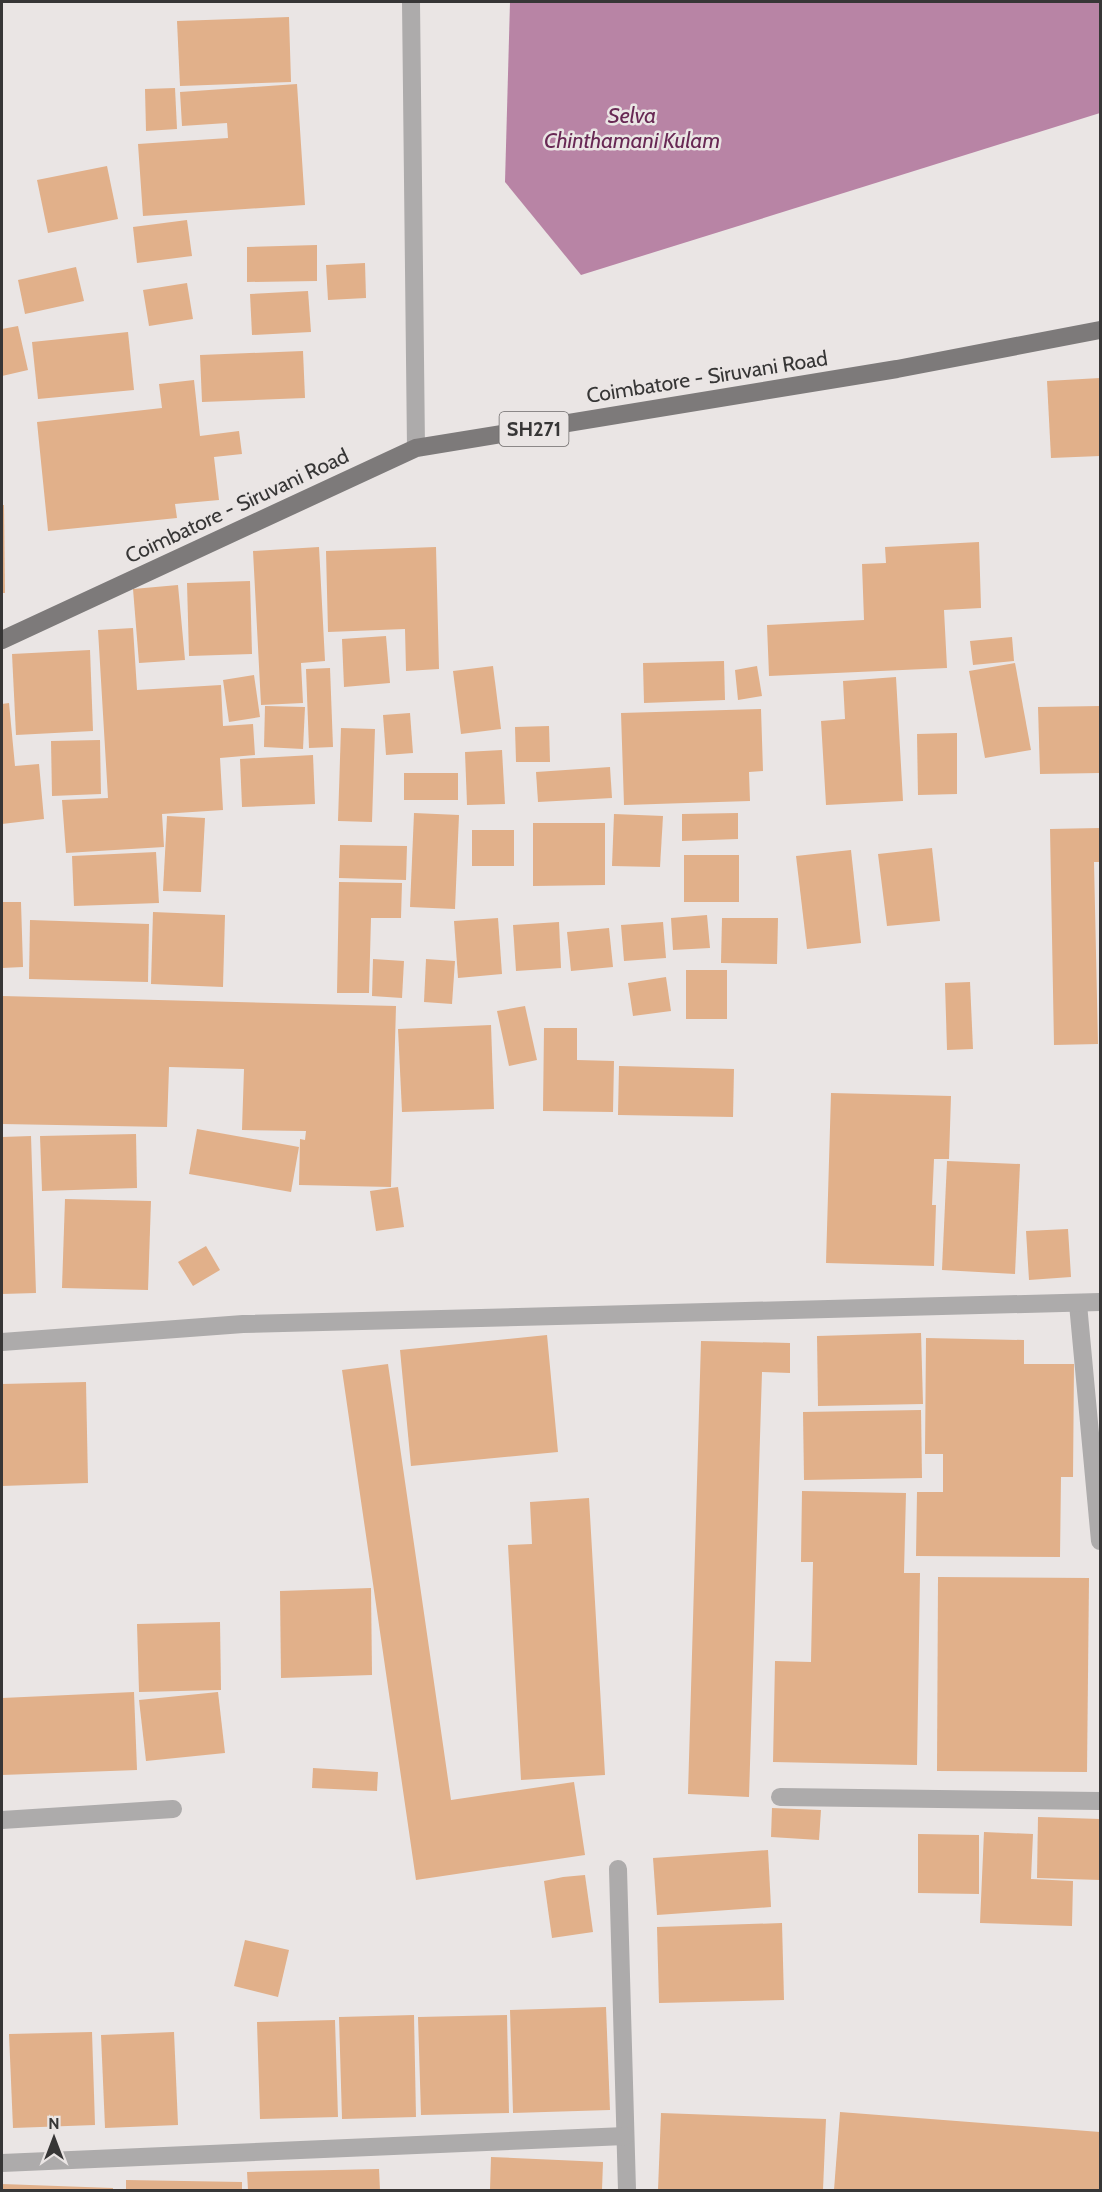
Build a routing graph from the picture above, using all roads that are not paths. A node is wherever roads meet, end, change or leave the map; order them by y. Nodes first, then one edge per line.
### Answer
1 (411, 2) edge
2 (1101, 330) edge
3 (417, 448) junction
4 (2, 640) edge
5 (1101, 1302) edge
6 (1078, 1304) junction
7 (2, 1342) edge
8 (1101, 1541) edge
9 (780, 1797) dead end
10 (1101, 1801) edge
11 (173, 1809) dead end
12 (2, 1820) edge
13 (618, 1869) dead end
14 (625, 2136) junction
15 (2, 2163) edge
16 (627, 2190) edge

1 - 3 street
2 - 3 main road, Coimbatore - Siruvani Road / SH271
3 - 4 main road, Coimbatore - Siruvani Road / SH271
5 - 6 street
6 - 7 street
6 - 8 street
9 - 10 street
11 - 12 street
13 - 14 street
14 - 15 street
14 - 16 street

